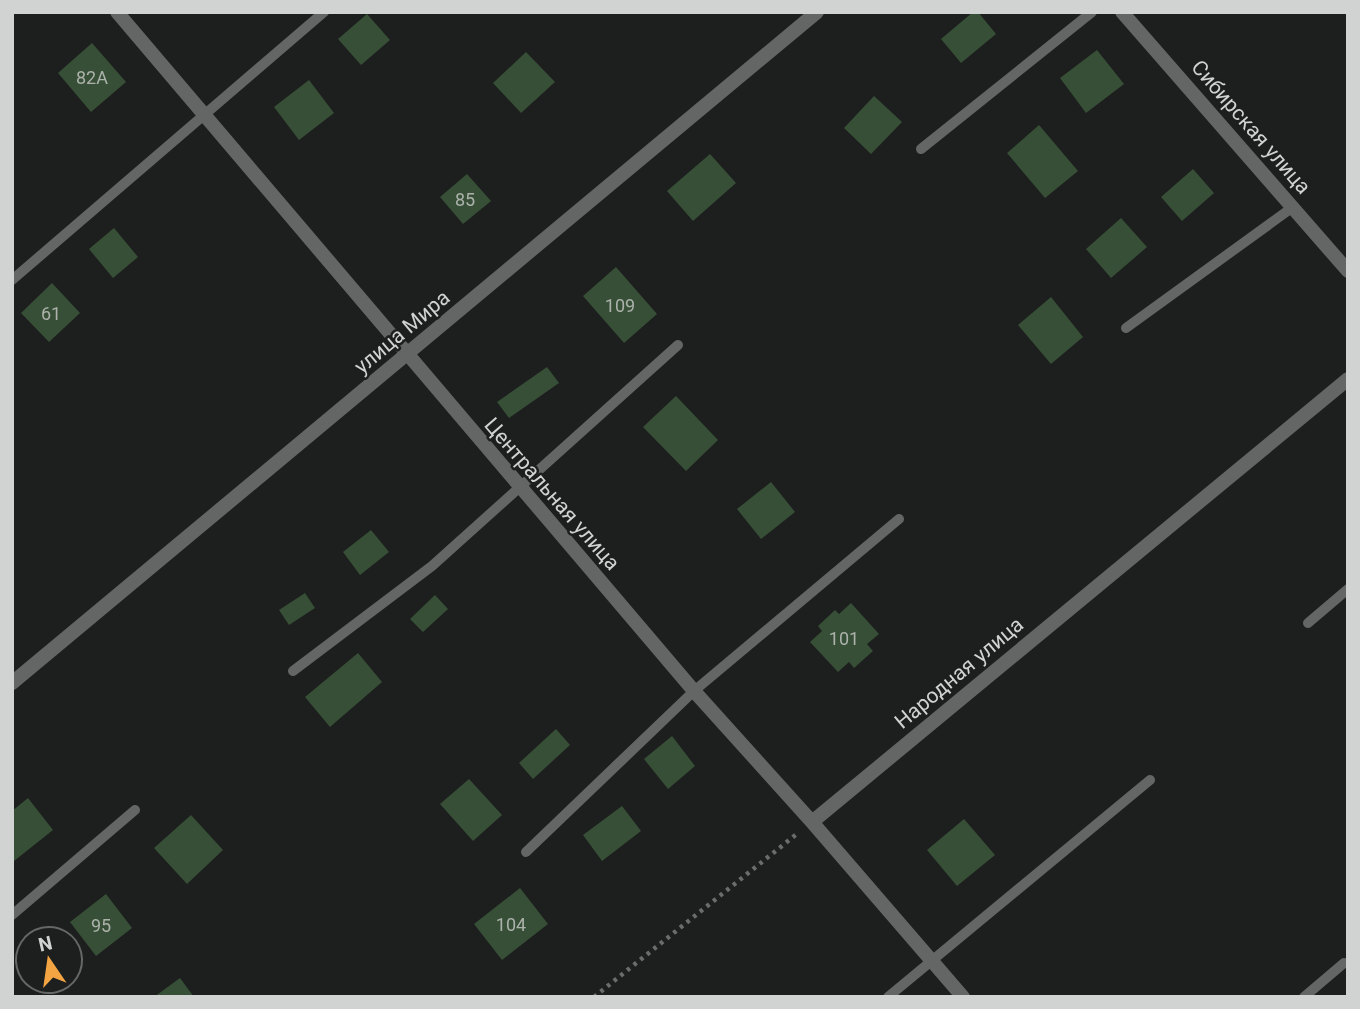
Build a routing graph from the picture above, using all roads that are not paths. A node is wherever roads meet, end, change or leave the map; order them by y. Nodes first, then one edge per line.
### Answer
1 (117, 12) edge
2 (324, 12) edge
3 (817, 12) edge
4 (1092, 12) edge
5 (1122, 12) edge
6 (206, 115) junction
7 (921, 149) dead end
8 (1293, 207) junction
9 (1348, 271) edge
10 (12, 280) edge
11 (1126, 328) dead end
12 (678, 345) dead end
13 (406, 356) junction
14 (1348, 379) edge
15 (519, 486) junction
16 (899, 519) dead end
17 (1348, 589) edge
18 (1308, 623) dead end
19 (293, 671) dead end
20 (12, 684) edge
21 (694, 691) junction
22 (1150, 780) dead end
23 (135, 810) dead end
24 (812, 822) junction
25 (526, 852) dead end
26 (12, 915) edge
27 (933, 961) junction
28 (1344, 963) dead end
29 (888, 997) edge
30 (963, 997) edge
31 (1304, 997) edge

1 - 6 street, Центральная улица
2 - 6 lane
3 - 13 street, улица Мира
4 - 7 lane
5 - 8 street, Сибирская улица
6 - 10 lane
6 - 13 street, Центральная улица
8 - 9 street, Сибирская улица
8 - 11 lane
12 - 15 lane
13 - 15 street, Центральная улица
13 - 20 street, улица Мира
14 - 24 street, Народная улица
15 - 19 lane
15 - 21 street, Центральная улица
16 - 21 lane
17 - 18 lane
21 - 24 street, Центральная улица
21 - 25 lane
22 - 27 lane
23 - 26 lane
24 - 27 street, Центральная улица
27 - 29 lane
27 - 30 street, Центральная улица
28 - 31 lane

